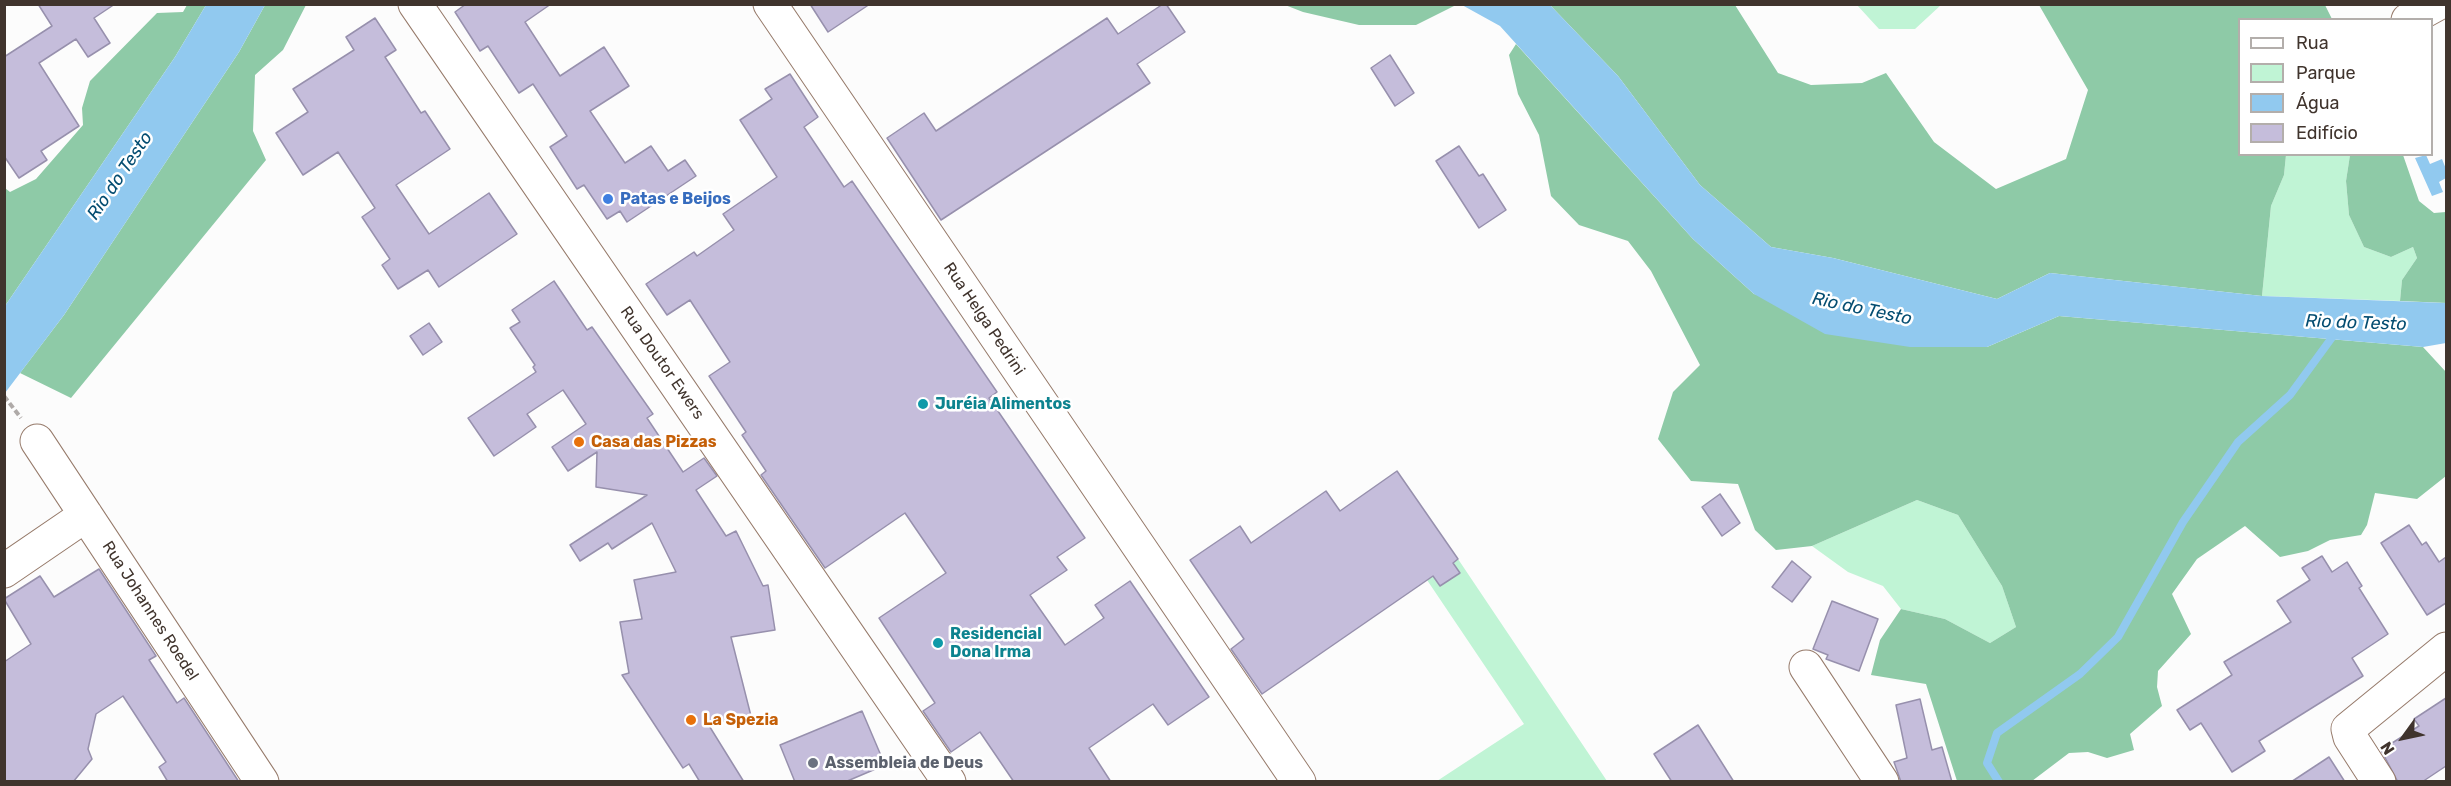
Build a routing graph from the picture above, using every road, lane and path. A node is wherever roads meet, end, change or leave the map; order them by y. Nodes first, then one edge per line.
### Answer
1 (415, 4) edge
2 (770, 4) edge
3 (2437, 4) edge
4 (2412, 18) edge
5 (38, 441) dead end
6 (86, 515) junction
7 (4, 571) edge
8 (2446, 649) edge
9 (1806, 667) dead end
10 (262, 782) edge
11 (949, 782) edge
12 (1299, 782) edge
13 (1882, 782) edge
14 (2379, 782) edge

1 - 11 street, Rua Doutor Ewers
2 - 12 street, Rua Helga Pedrini
3 - 4 street
5 - 6 street, Rua Johannes Roedel
6 - 7 street
6 - 10 street, Rua Johannes Roedel
8 - 14 street
9 - 13 street

